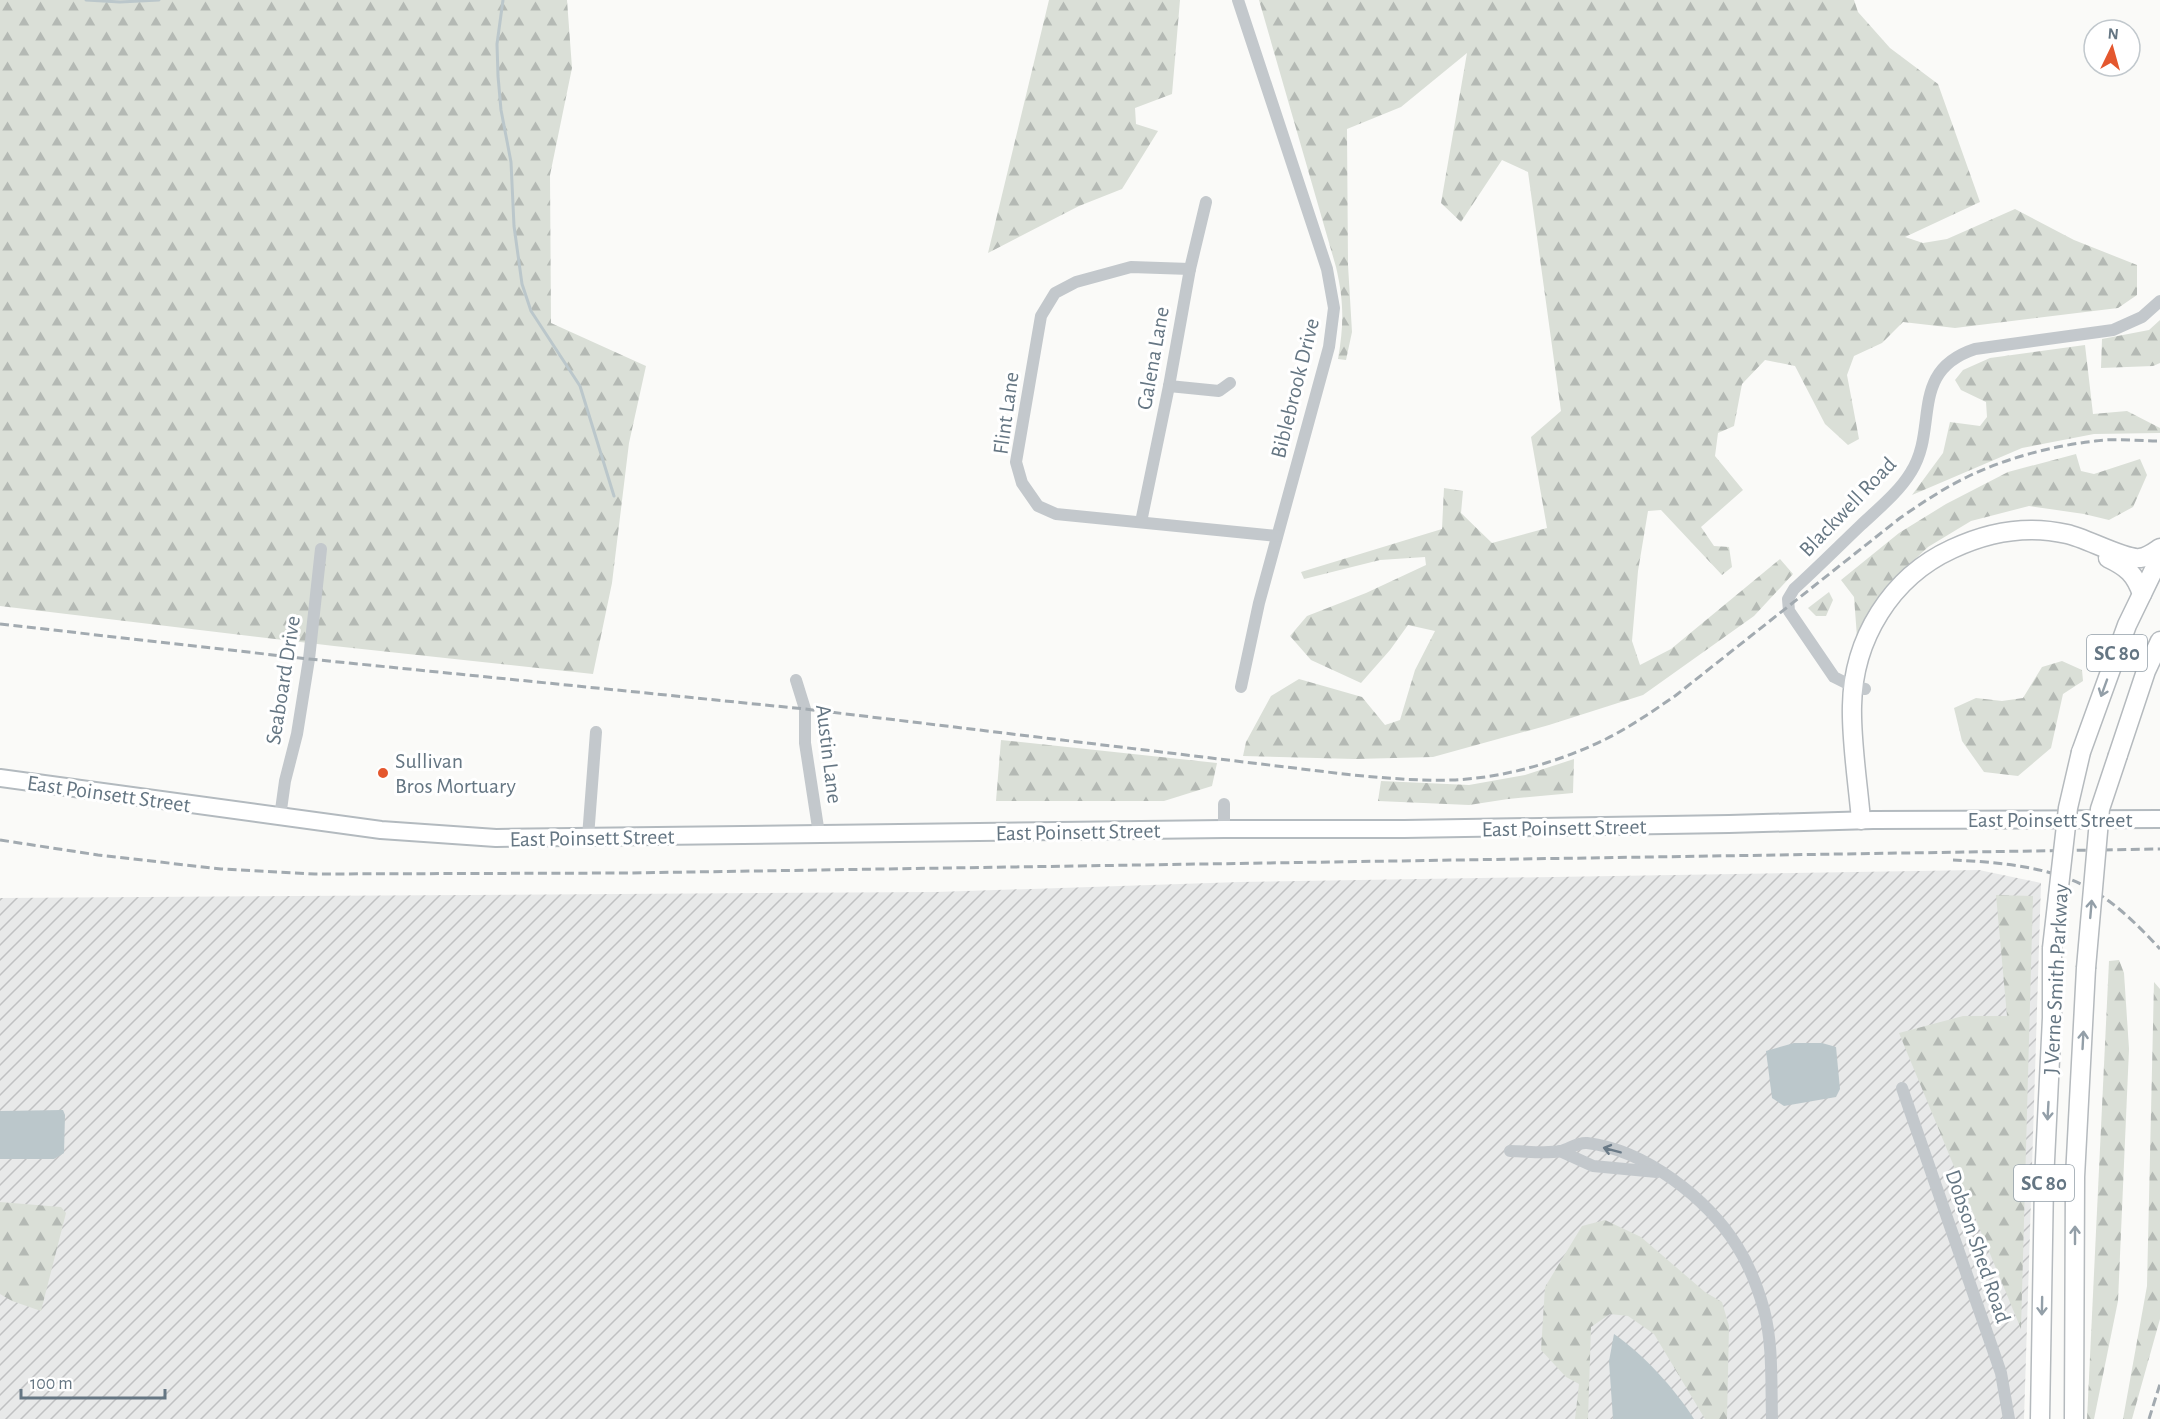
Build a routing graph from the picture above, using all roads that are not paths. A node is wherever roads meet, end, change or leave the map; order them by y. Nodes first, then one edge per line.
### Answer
1 (1238, 0) edge
2 (1206, 202) dead end
3 (1190, 269) junction
4 (2160, 302) edge
5 (1230, 383) dead end
6 (1169, 386) junction
7 (1141, 522) junction
8 (1277, 536) junction
9 (2160, 548) edge
10 (321, 549) dead end
11 (2160, 557) edge
12 (2142, 594) junction
13 (2160, 641) edge
14 (796, 680) dead end
15 (1241, 687) dead end
16 (1859, 688) junction
17 (596, 732) dead end
18 (0, 778) edge
19 (1224, 804) dead end
20 (280, 817) junction
21 (2160, 819) edge
22 (1867, 820) junction
23 (1224, 829) junction
24 (819, 834) junction
25 (588, 837) junction
26 (1902, 1088) dead end
27 (1510, 1151) dead end
28 (1560, 1151) junction
29 (1661, 1173) junction
30 (1772, 1419) edge
31 (2009, 1419) edge
32 (2040, 1419) edge
33 (2074, 1419) edge

1 - 8 street, Biblebrook Drive
2 - 3 street, Galena Lane
3 - 6 street, Galena Lane
3 - 7 street, Flint Lane
4 - 16 street, Blackwell Road
5 - 6 street
6 - 7 street, Galena Lane
7 - 8 street, Flint Lane
8 - 15 street, Biblebrook Drive
9 - 16 main road
10 - 20 street, Seaboard Drive
11 - 12 main road, J Verne Smith Parkway / SC 80
12 - 16 main road
12 -> 32 main road, J Verne Smith Parkway / SC 80, bridge
33 -> 13 main road, J Verne Smith Parkway / SC 80, bridge
14 - 24 street, Austin Lane
16 - 22 main road
17 - 25 street
18 - 20 main road, East Poinsett Street
19 - 23 street
20 - 25 main road, East Poinsett Street
21 - 22 main road, East Poinsett Street
22 - 23 main road, East Poinsett Street
23 - 24 main road, East Poinsett Street
24 - 25 main road, East Poinsett Street
26 - 31 street, Dobson Shed Road
27 - 28 street
28 - 29 street
29 -> 28 street
29 - 30 street

